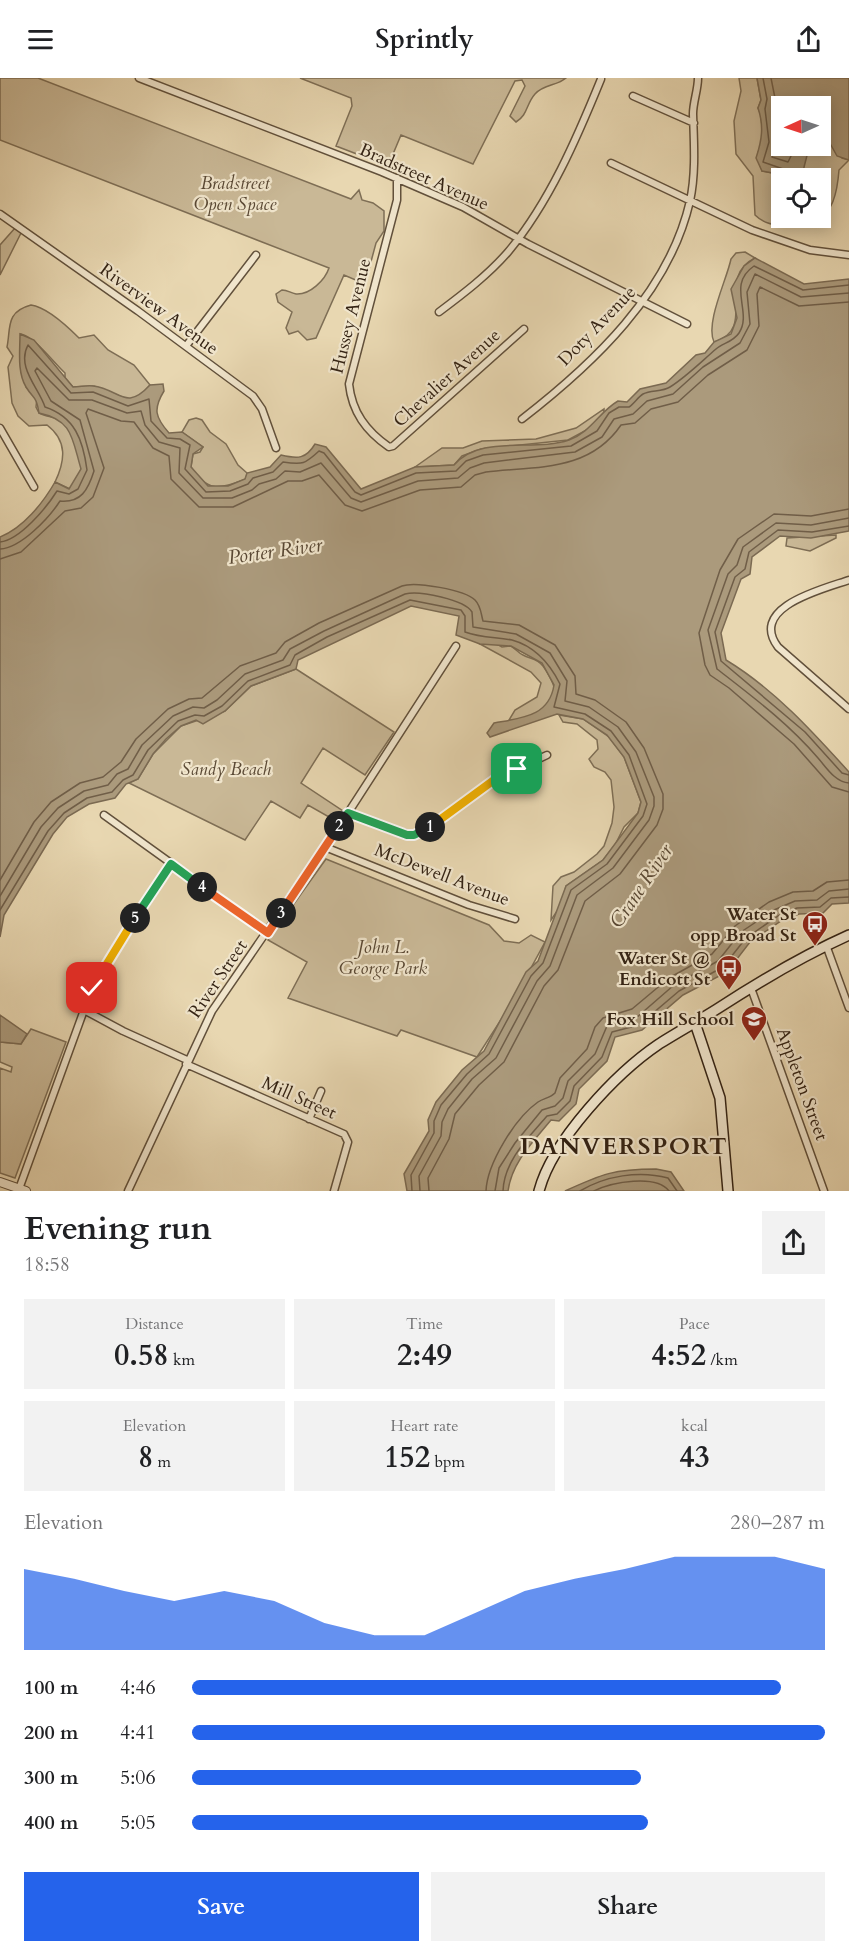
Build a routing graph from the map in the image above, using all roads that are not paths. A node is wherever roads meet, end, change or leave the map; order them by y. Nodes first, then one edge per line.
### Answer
1 (139, 78) edge
2 (601, 79) edge
3 (698, 80) edge
4 (633, 96) dead end
5 (694, 123) junction
6 (612, 163) dead end
7 (396, 178) junction
8 (690, 200) junction
9 (0, 214) edge
10 (518, 238) junction
11 (256, 255) dead end
12 (849, 255) edge
13 (644, 302) junction
14 (439, 312) dead end
15 (687, 324) dead end
16 (524, 329) dead end
17 (186, 346) junction
18 (522, 419) dead end
19 (0, 428) edge
20 (390, 447) joint
21 (276, 448) dead end
22 (34, 488) dead end
23 (849, 580) edge
24 (456, 646) dead end
25 (849, 709) edge
26 (547, 755) dead end
27 (348, 813) junction
28 (104, 815) dead end
29 (325, 847) junction
30 (171, 864) junction
31 (515, 919) dead end
32 (268, 933) junction
33 (849, 935) edge
34 (826, 945) junction
35 (751, 988) junction
36 (849, 1008) edge
37 (84, 1010) junction
38 (695, 1023) junction
39 (186, 1062) junction
40 (321, 1091) dead end
41 (309, 1119) junction
42 (0, 1182) edge
43 (22, 1190) edge
44 (128, 1191) edge
45 (334, 1191) edge
46 (539, 1191) edge
47 (728, 1191) edge
48 (824, 1191) edge

1 - 7 street, Bradstreet Avenue
2 - 10 street
3 - 5 street, Doty Avenue
4 - 5 street
5 - 8 street, Doty Avenue
6 - 8 street
7 - 10 street, Bradstreet Avenue
7 - 20 street, Hussey Avenue
8 - 12 street
8 - 13 street, Doty Avenue
9 - 17 street, Riverview Avenue
10 - 13 street, Bradstreet Avenue
10 - 14 street
11 - 17 street
13 - 15 street, Bradstreet Avenue
13 - 18 street, Doty Avenue
16 - 20 street, Chevalier Avenue
17 - 21 street, Riverview Avenue
19 - 22 street
23 - 25 street
24 - 27 street, River Street
26 - 27 street
27 - 29 street, River Street
28 - 30 street
29 - 31 street, McDewell Avenue
29 - 32 street, River Street
30 - 32 street
30 - 37 street
32 - 39 street, River Street
33 - 34 main road
34 - 35 main road
34 - 36 street
35 - 38 main road
35 - 48 street, Appleton Street
37 - 39 street, Mill Street
37 - 43 street
38 - 46 main road
38 - 47 main road
39 - 41 street, Mill Street
39 - 44 street, River Street
40 - 41 street
41 - 45 street, Mill Street
42 - 43 street

